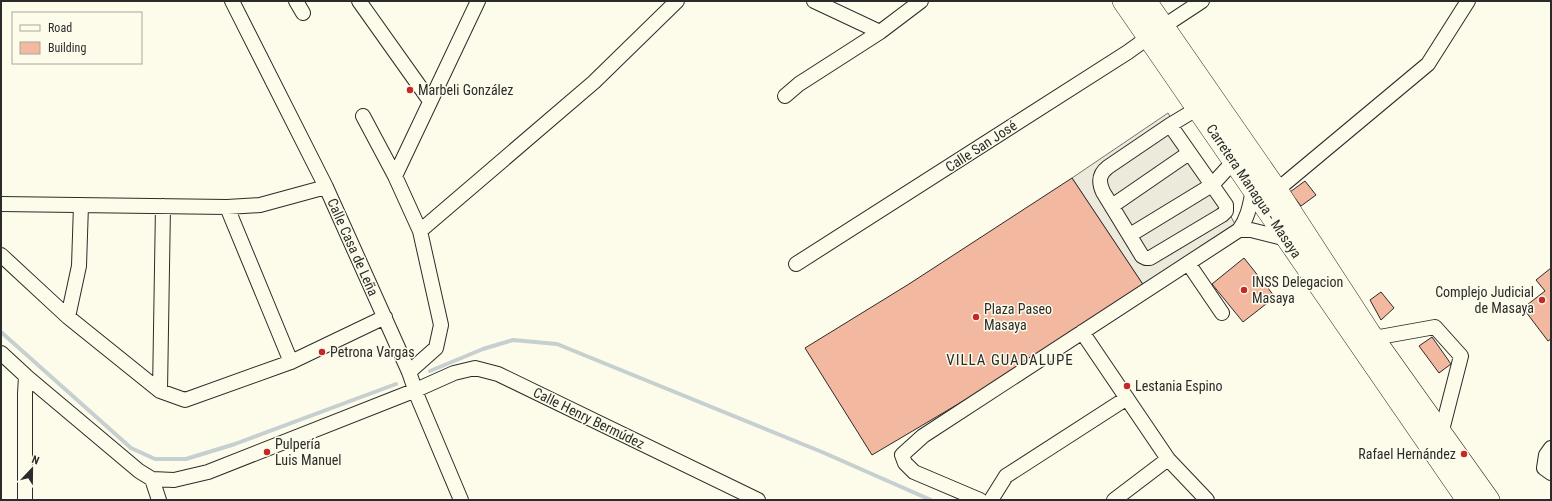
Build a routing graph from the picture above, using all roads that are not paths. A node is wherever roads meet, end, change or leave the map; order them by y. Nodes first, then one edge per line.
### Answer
1 (232, 1) edge
2 (478, 1) edge
3 (677, 1) edge
4 (814, 1) edge
5 (921, 1) edge
6 (1124, 1) edge
7 (1146, 1) edge
8 (1202, 1) edge
9 (1468, 1) edge
10 (365, 4) edge
11 (880, 32) junction
12 (1156, 32) junction
13 (785, 96) dead end
14 (430, 101) junction
15 (1206, 104) junction
16 (363, 116) dead end
17 (1170, 125) junction
18 (1189, 153) junction
19 (1233, 162) junction
20 (395, 176) junction
21 (1212, 185) junction
22 (326, 187) junction
23 (1253, 190) junction
24 (1277, 190) junction
25 (1, 204) edge
26 (81, 205) junction
27 (163, 206) junction
28 (1112, 206) junction
29 (227, 207) junction
30 (1239, 230) junction
31 (420, 231) junction
32 (1130, 235) junction
33 (1287, 239) junction
34 (1, 255) edge
35 (1188, 263) junction
36 (796, 264) dead end
37 (1222, 314) dead end
38 (68, 317) junction
39 (385, 317) junction
40 (1082, 332) junction
41 (1374, 338) junction
42 (1, 353) edge
43 (291, 362) junction
44 (409, 372) junction
45 (26, 376) junction
46 (416, 390) junction
47 (160, 391) junction
48 (1127, 398) junction
49 (1441, 434) junction
50 (1551, 448) edge
51 (1168, 459) junction
52 (1551, 473) edge
53 (152, 479) junction
54 (1460, 496) edge
55 (26, 500) edge
56 (159, 500) edge
57 (461, 500) edge
58 (758, 500) edge
59 (980, 500) edge
60 (990, 500) edge
61 (1114, 500) edge
62 (1207, 500) edge
63 (1488, 500) edge

1 - 22 street, Calle Casa de Leña
2 - 14 street
3 - 31 street
4 - 11 street
5 - 11 street
6 - 12 highway, Carretera Managua - Masaya
7 - 12 highway, Carretera Managua - Masaya
8 - 12 street, Calle San José
9 - 24 street
10 - 14 street
11 - 13 street
12 - 15 highway, Carretera Managua - Masaya
12 - 36 street, Calle San José
14 - 20 street
15 - 17 street
15 - 19 highway, Carretera Managua - Masaya
15 - 24 highway, Carretera Managua - Masaya
16 - 20 street
17 - 18 street
17 - 28 street
18 - 21 street
18 - 28 street
19 - 21 street
19 - 23 highway, Carretera Managua - Masaya
20 - 31 street
21 - 32 street
21 - 32 street
22 - 29 street
22 - 39 street, Calle Casa de Leña
23 - 30 street
23 - 33 highway, Carretera Managua - Masaya
24 - 41 highway, Carretera Managua - Masaya
25 - 26 street
26 - 27 street
26 - 38 street
27 - 29 street
27 - 47 street
28 - 32 street
29 - 43 street
30 - 33 street
30 - 35 street
31 - 44 street
33 - 54 highway, Carretera Managua - Masaya
34 - 38 street
35 - 37 street
35 - 40 street
38 - 47 street
39 - 43 street
39 - 44 street, Calle Casa de Leña
40 - 48 street
40 - 59 street
41 - 49 highway, Carretera Managua - Masaya
41 - 49 street
42 - 45 street
43 - 47 street
44 - 46 street, Calle Casa de Leña
45 - 53 street
45 - 55 street
46 - 53 street, Calle Henry Bermúdez
46 - 57 street, Calle Casa de Leña
46 - 58 street, Calle Henry Bermúdez
48 - 51 street
48 - 60 street
49 - 63 highway, Carretera Managua - Masaya
50 - 52 street
51 - 61 street
51 - 62 street
53 - 56 street

